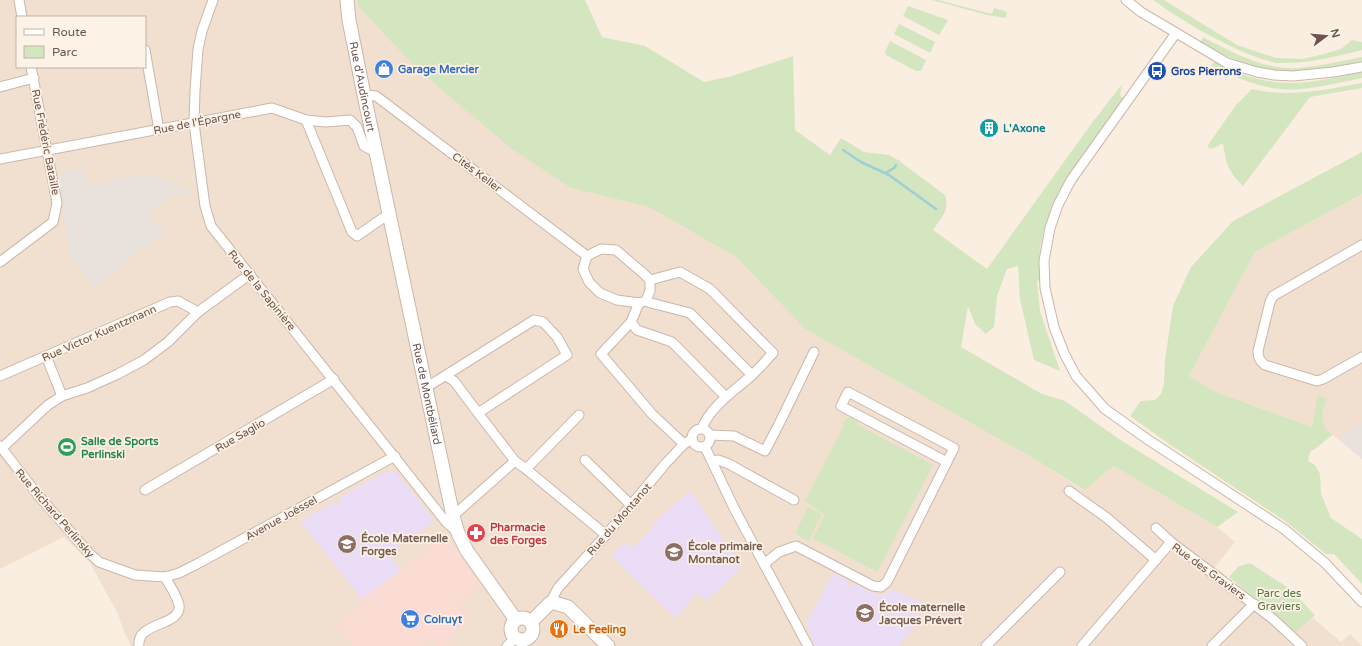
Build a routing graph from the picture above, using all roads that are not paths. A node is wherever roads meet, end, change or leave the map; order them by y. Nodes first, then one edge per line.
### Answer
1 (19, 0) edge
2 (213, 0) edge
3 (342, 0) edge
4 (347, 0) edge
5 (1126, 0) edge
6 (22, 16) edge
7 (349, 20) junction
8 (1176, 33) junction
9 (146, 56) edge
10 (1362, 67) edge
11 (32, 68) edge
12 (34, 78) junction
13 (0, 87) edge
14 (364, 95) junction
15 (306, 120) junction
16 (194, 123) junction
17 (159, 130) junction
18 (47, 151) junction
19 (377, 153) junction
20 (0, 159) edge
21 (390, 214) junction
22 (1362, 245) edge
23 (587, 256) junction
24 (0, 262) edge
25 (250, 274) junction
26 (650, 280) junction
27 (643, 302) junction
28 (198, 312) junction
29 (631, 322) junction
30 (814, 352) dead end
31 (46, 356) junction
32 (1362, 357) edge
33 (752, 375) junction
34 (0, 376) edge
35 (446, 376) junction
36 (334, 379) junction
37 (427, 387) junction
38 (62, 396) junction
39 (726, 396) junction
40 (478, 413) junction
41 (579, 415) dead end
42 (702, 428) junction
43 (710, 435) junction
44 (688, 442) junction
45 (1, 447) edge
46 (705, 447) junction
47 (395, 456) junction
48 (514, 460) junction
49 (584, 460) dead end
50 (713, 461) junction
51 (947, 462) junction
52 (526, 469) junction
53 (145, 490) dead end
54 (1069, 492) dead end
55 (794, 500) dead end
56 (631, 505) junction
57 (454, 516) junction
58 (1156, 528) dead end
59 (458, 533) junction
60 (606, 535) junction
61 (1171, 542) junction
62 (1156, 560) junction
63 (764, 564) junction
64 (1060, 572) dead end
65 (165, 577) junction
66 (1362, 602) edge
67 (550, 603) junction
68 (1254, 604) junction
69 (516, 620) junction
70 (531, 622) junction
71 (511, 642) edge
72 (532, 642) edge
73 (139, 646) edge
74 (608, 646) edge
75 (808, 646) edge
76 (986, 646) edge
77 (1082, 646) edge
78 (1212, 646) edge
79 (1302, 646) edge

1 - 6 street
2 - 16 street, Rue de la Sapinière
3 - 7 street, Rue d'Audincourt
4 - 7 street, Rue d'Audincourt
5 - 8 street
7 - 14 street, Rue d'Audincourt
8 - 10 street
8 - 66 street
9 - 17 street
11 - 12 street, Rue Frédéric Bataille
12 - 13 street
12 - 18 street, Rue Frédéric Bataille
14 - 19 street, Rue d'Audincourt
14 - 23 street, Cités Keller
15 - 16 street, Rue de l'Épargne
15 - 19 street, Rue de l'Épargne
15 - 21 street
16 - 17 street, Rue de l'Épargne
16 - 25 street, Rue de la Sapinière
17 - 18 street, Rue de l'Épargne
18 - 20 street, Rue de l'Épargne
18 - 24 street, Rue Frédéric Bataille
19 - 21 street, Rue de Montbéliard
21 - 37 street, Rue de Montbéliard
22 - 32 street
23 - 26 street
23 - 27 street
25 - 28 street
25 - 36 street, Rue de la Sapinière
26 - 27 street
26 - 33 street
27 - 29 street
27 - 33 street
28 - 31 street, Rue Victor Kuentzmann
28 - 38 street
29 - 39 street
29 - 44 street
30 - 43 street
31 - 34 street, Rue Victor Kuentzmann
31 - 38 street
33 - 39 street
35 - 37 street
35 - 40 street
35 - 40 street
36 - 47 street, Rue de la Sapinière
36 - 53 street, Rue Saglio
37 - 57 street, Rue de Montbéliard
38 - 45 street
39 - 42 street
40 - 48 street
41 - 52 street
42 - 43 street
42 - 44 street
43 - 46 street
44 - 46 street
44 - 56 street, Rue du Montanot
45 - 65 street, Rue Richard Perlinsky
46 - 50 street
47 - 59 street, Rue de la Sapinière
47 - 65 street, Avenue Joëssel
48 - 52 street
48 - 57 street
49 - 56 street
50 - 55 street
50 - 63 street
51 - 51 street
51 - 63 street
52 - 60 street
54 - 62 street
56 - 60 street, Rue du Montanot
57 - 59 street, Rue de Montbéliard
58 - 61 street
59 - 69 street, Rue de Montbéliard
60 - 67 street, Rue du Montanot
61 - 62 street, Rue des Graviers
61 - 68 street, Rue des Graviers
62 - 77 street, Rue des Graviers
63 - 75 street
64 - 76 street
65 - 73 street
67 - 70 street
67 - 74 street
68 - 78 street
68 - 79 street, Rue des Graviers
69 - 70 street
69 - 71 street
70 - 72 street
71 - 72 street

